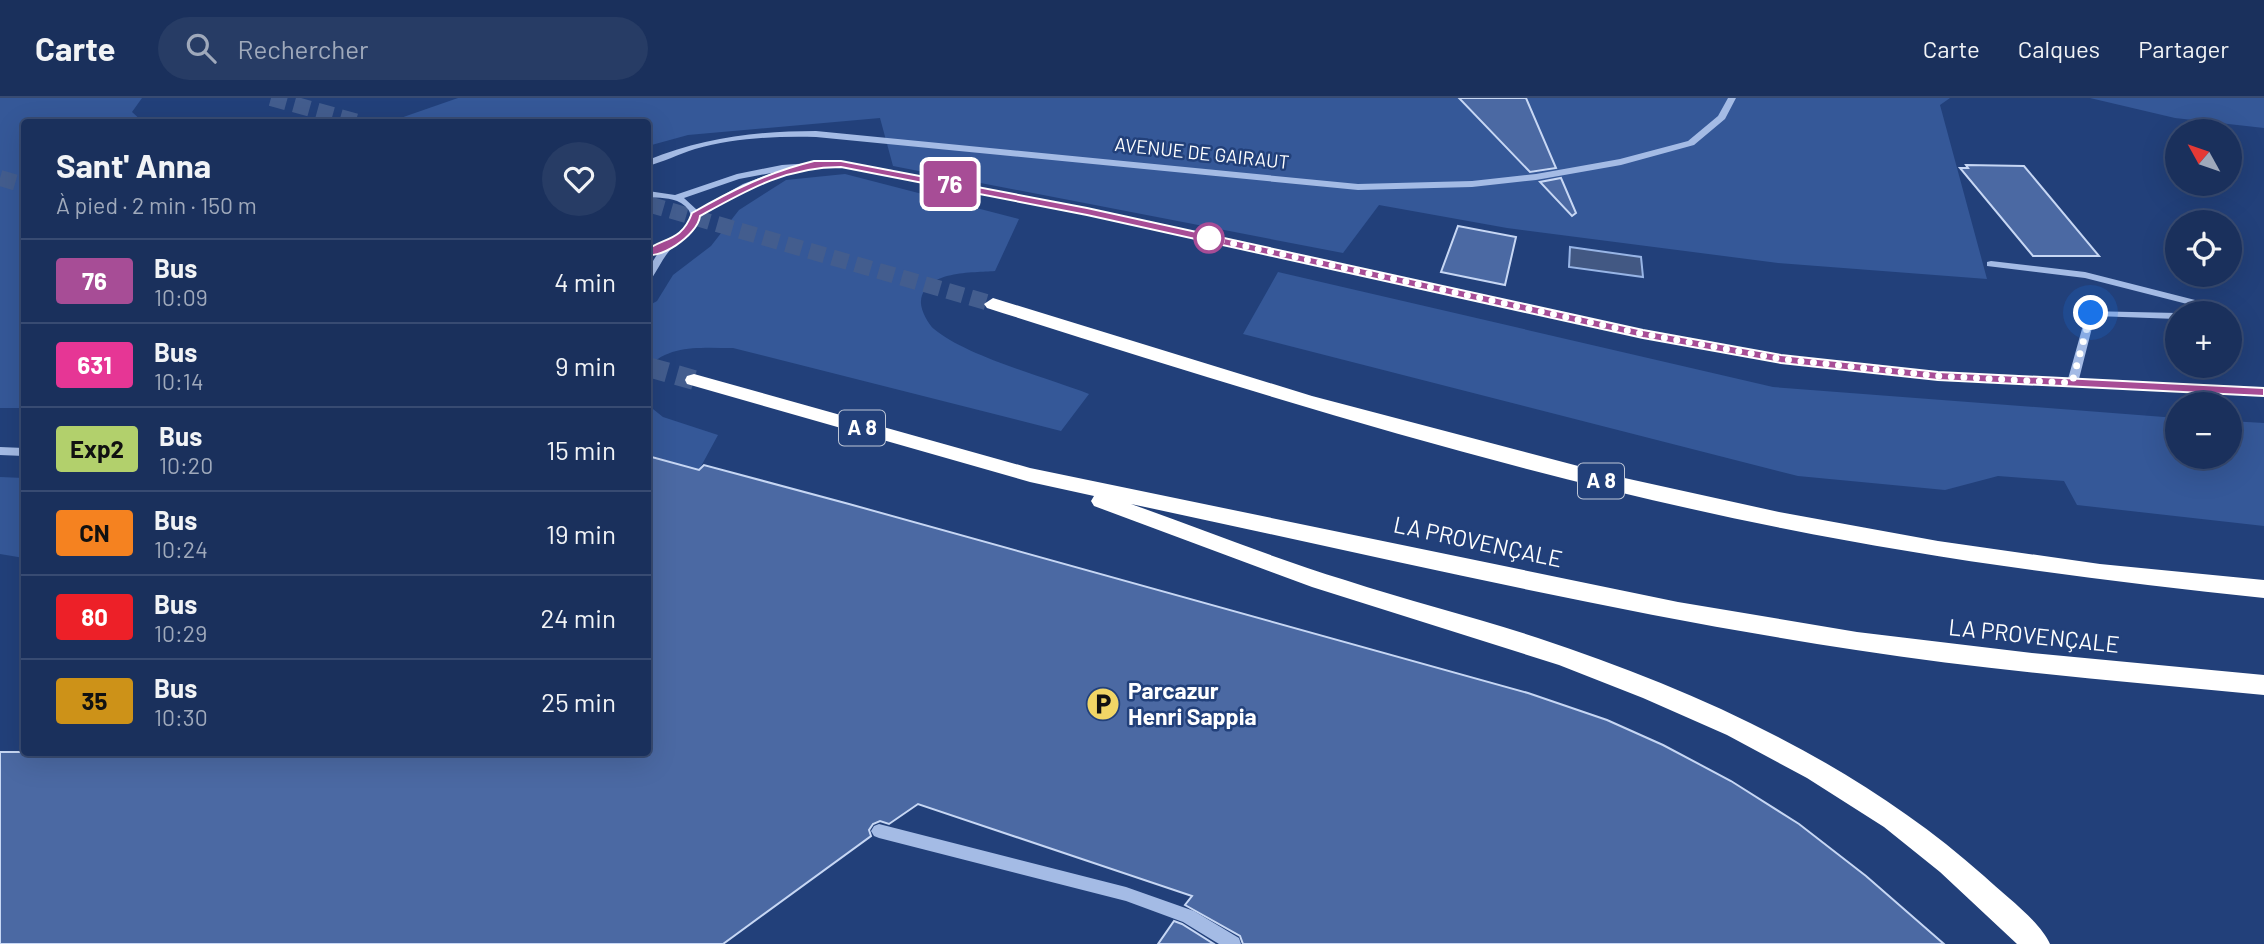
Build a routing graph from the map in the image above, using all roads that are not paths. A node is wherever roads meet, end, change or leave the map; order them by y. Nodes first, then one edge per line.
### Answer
1 (1732, 98) edge
2 (651, 162) edge
3 (814, 164) junction
4 (651, 194) edge
5 (678, 197) junction
6 (695, 215) junction
7 (668, 246) junction
8 (651, 252) edge
9 (1991, 264) dead end
10 (651, 272) edge
11 (2187, 301) edge
12 (993, 304) tunnel mouth
13 (2165, 316) edge
14 (694, 380) tunnel mouth
15 (2072, 383) junction
16 (2264, 392) edge
17 (0, 451) edge
18 (21, 452) edge
19 (1030, 475) junction
20 (2264, 589) edge
21 (2264, 685) edge
22 (879, 831) dead end
23 (1233, 944) edge
24 (2036, 944) edge

1 - 2 street, AVENUE DE GAIRAUT
3 - 5 street
3 - 6 street
3 - 15 street
4 - 5 street
5 - 6 street
6 - 7 street
7 - 8 street
7 - 10 street
9 - 11 street
12 - 20 highway, A 8
13 - 15 street
14 - 19 highway, LA PROVENÇALE / A 8
15 - 16 street
17 - 18 street
19 - 21 highway, LA PROVENÇALE / A 8
19 - 24 highway
22 - 23 lane

